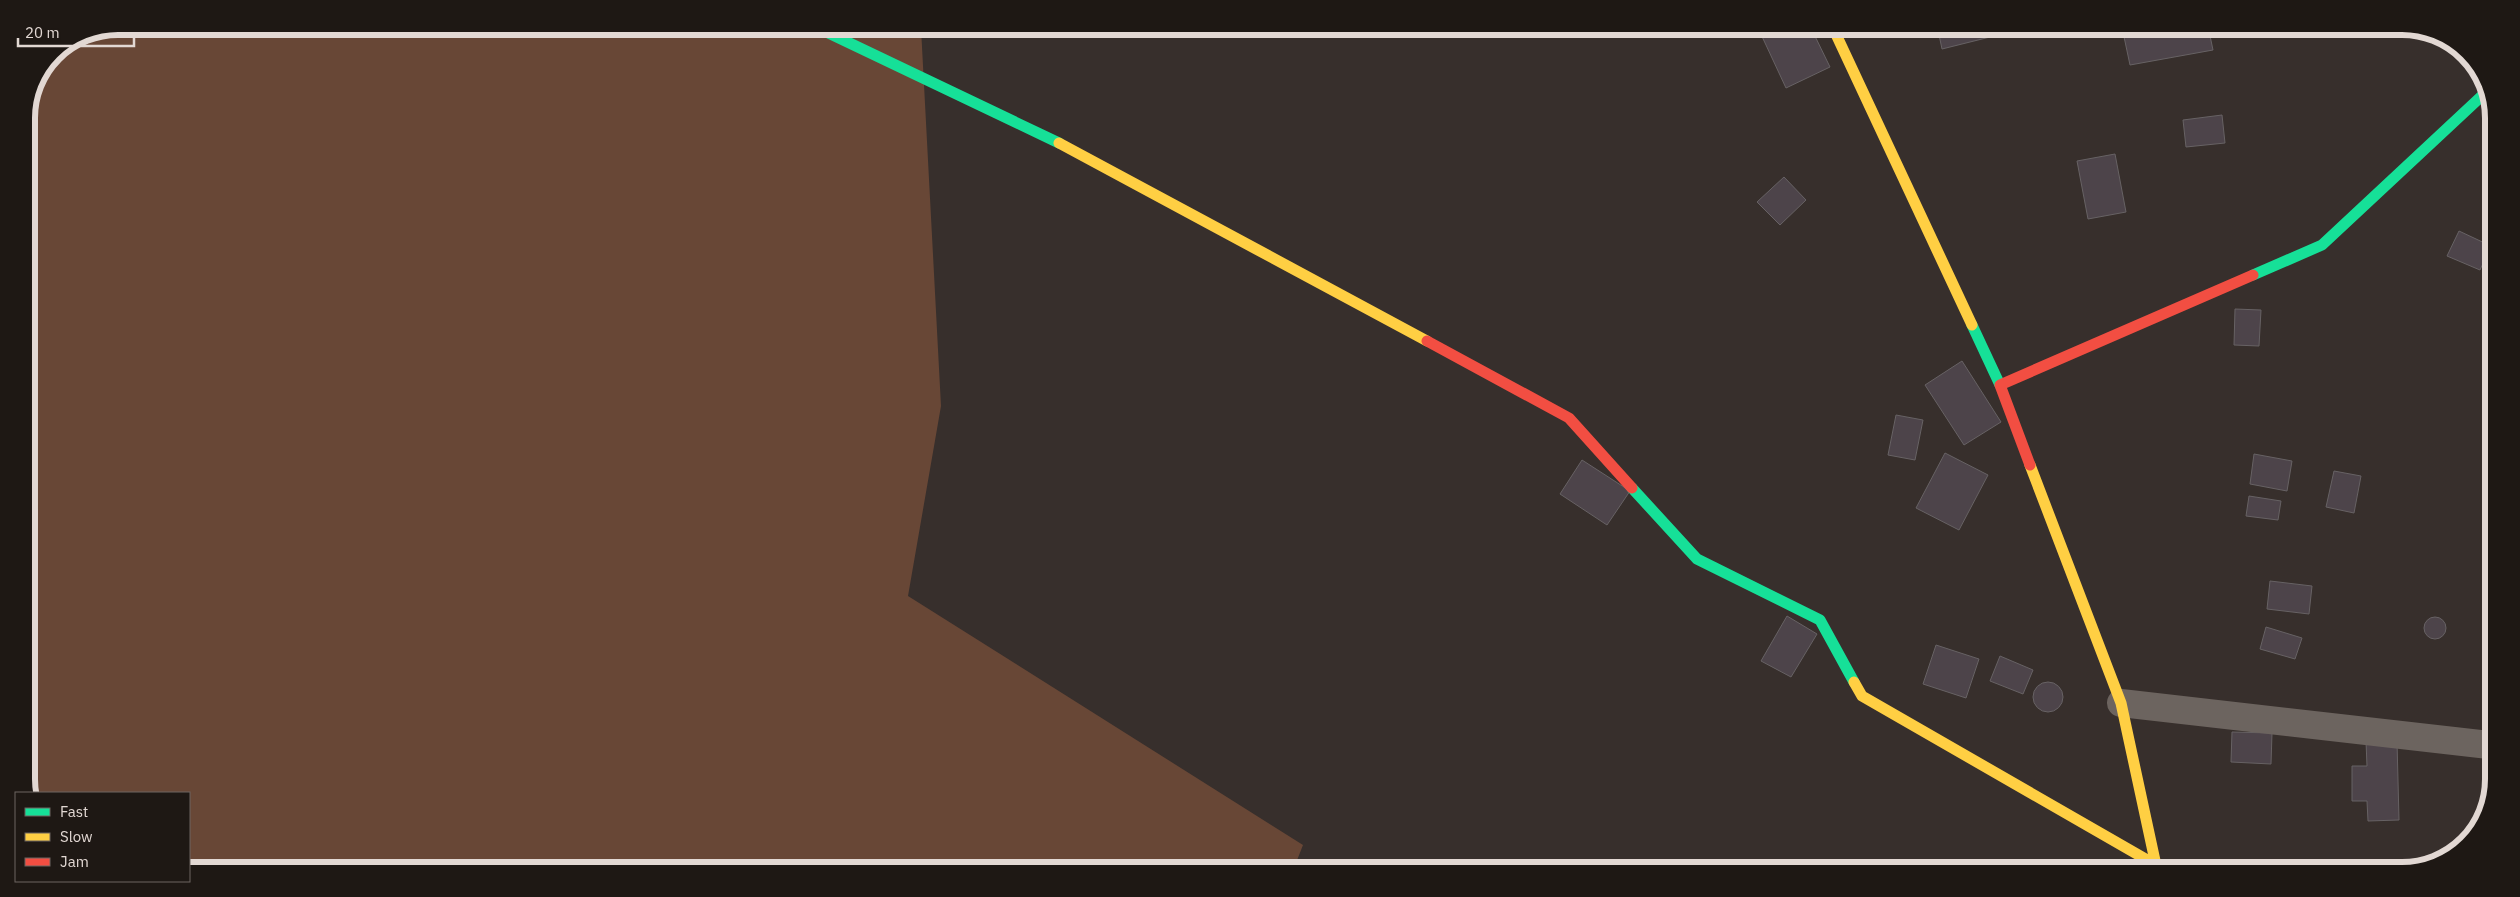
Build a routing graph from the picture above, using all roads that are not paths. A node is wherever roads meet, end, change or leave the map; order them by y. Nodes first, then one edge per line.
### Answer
1 (833, 35) edge
2 (1836, 35) edge
3 (2482, 96) edge
4 (2000, 385) junction
5 (2121, 703) junction
6 (2485, 745) edge
7 (2146, 862) edge
8 (2155, 862) edge

1 - 7 street
2 - 4 street
3 - 4 street
4 - 5 street
5 - 6 street
5 - 8 street

